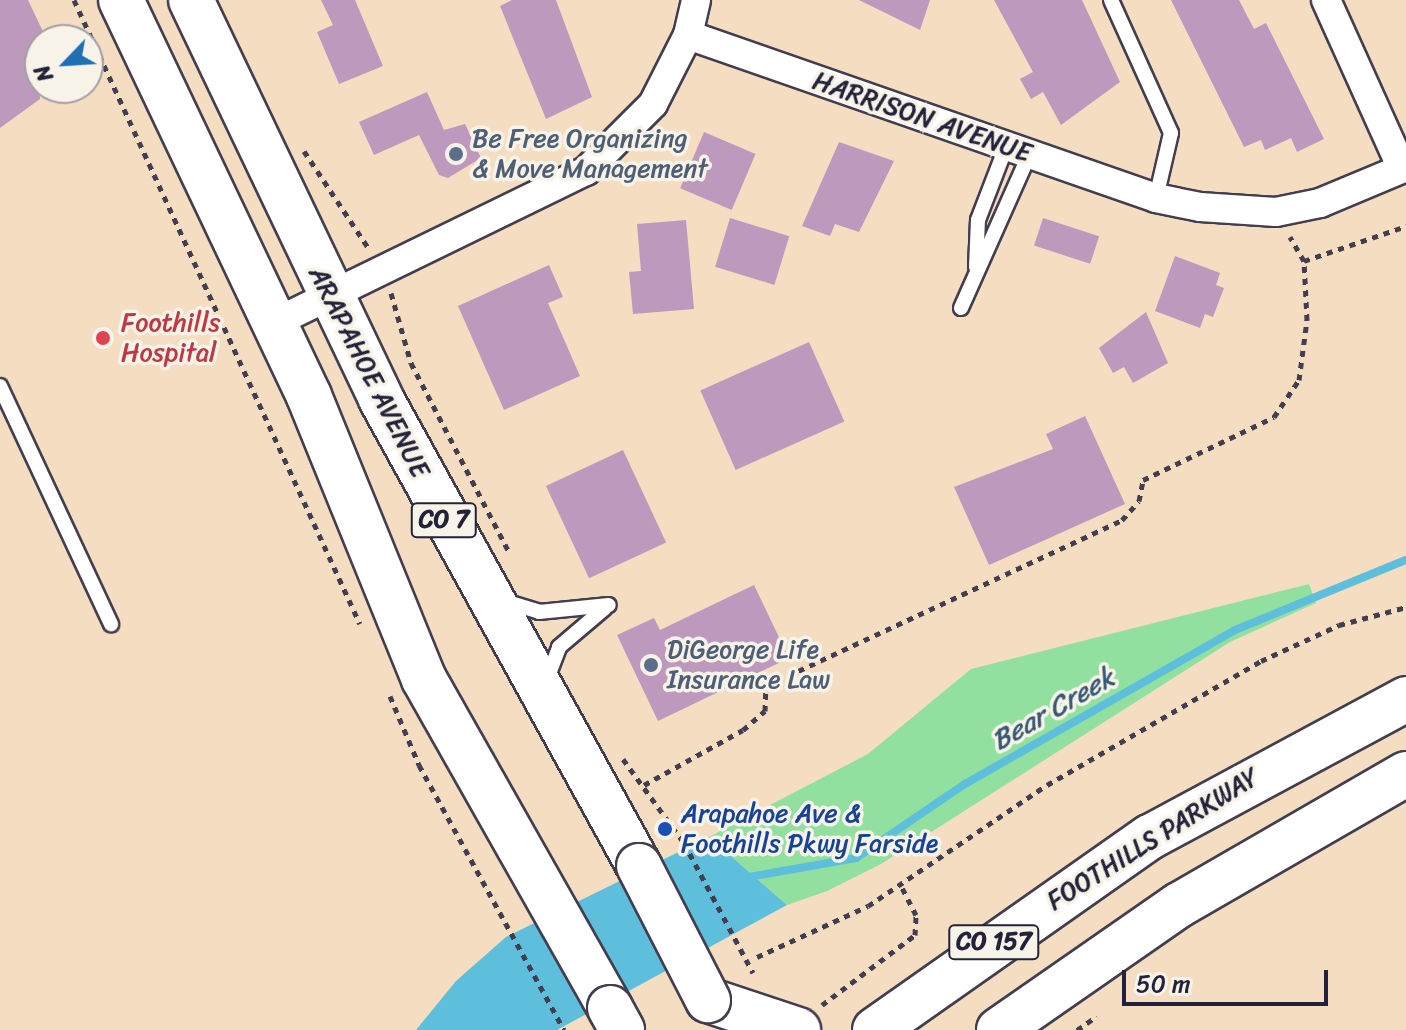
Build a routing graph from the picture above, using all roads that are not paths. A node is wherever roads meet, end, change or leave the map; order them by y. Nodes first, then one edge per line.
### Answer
1 (121, 0) edge
2 (191, 0) edge
3 (696, 0) edge
4 (1111, 0) edge
5 (1326, 0) edge
6 (688, 35) junction
7 (1017, 151) junction
8 (1404, 167) edge
9 (1156, 198) junction
10 (976, 267) junction
11 (330, 297) junction
12 (961, 308) dead end
13 (274, 323) junction
14 (0, 386) edge
15 (496, 572) junction
16 (111, 624) dead end
17 (542, 699) junction
18 (1406, 699) edge
19 (1406, 774) edge
20 (716, 1015) edge
21 (844, 1023) edge
22 (622, 1030) edge
23 (999, 1030) edge

1 - 13 main road
2 - 11 main road, ARAPAHOE AVENUE / CO 7
3 - 6 street
4 - 9 lane
5 - 8 street
6 - 7 street, HARRISON AVENUE
6 - 11 street
7 - 9 street, HARRISON AVENUE
7 - 10 lane
7 - 10 lane
8 - 9 street, HARRISON AVENUE
10 - 12 lane
11 - 13 street
11 - 15 main road, ARAPAHOE AVENUE / CO 7
13 - 22 main road, bridge
14 - 16 lane
15 - 17 main road, ARAPAHOE AVENUE / CO 7
15 - 17 lane
17 - 20 main road, ARAPAHOE AVENUE / CO 7, bridge
18 - 21 main road, FOOTHILLS PARKWAY / CO 157
19 - 23 main road, CO 157
20 - 21 main road

